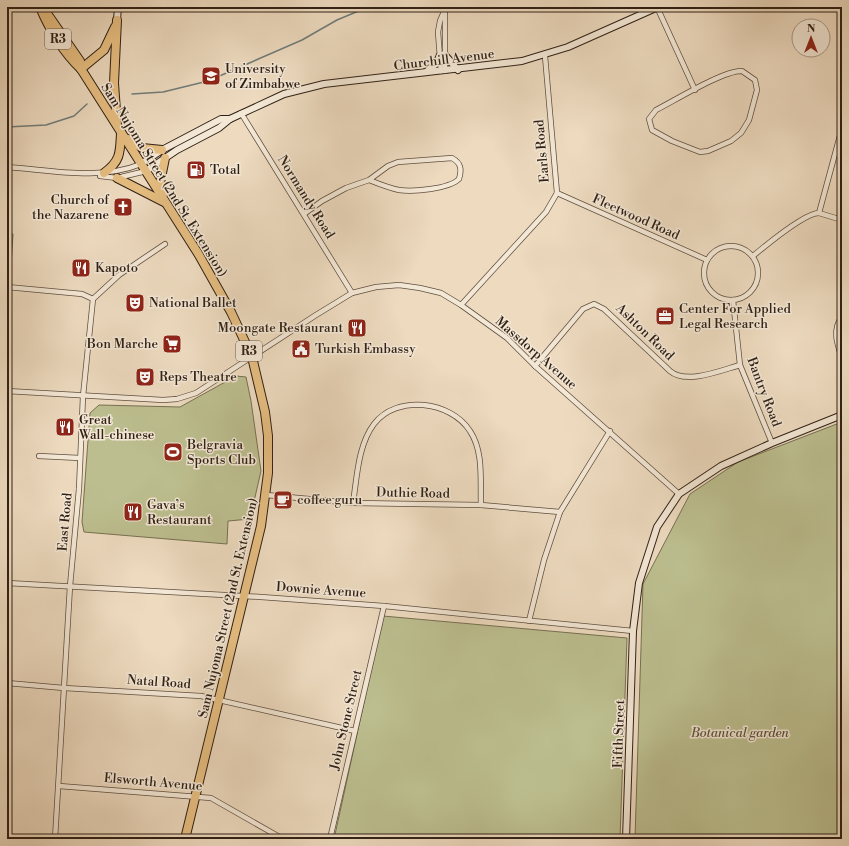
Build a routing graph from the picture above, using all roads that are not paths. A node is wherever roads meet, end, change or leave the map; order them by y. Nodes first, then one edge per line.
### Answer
1 (41, 7) edge
2 (118, 7) edge
3 (657, 7) edge
4 (446, 9) edge
5 (117, 20) junction
6 (442, 55) junction
7 (545, 56) junction
8 (81, 69) junction
9 (458, 70) junction
10 (443, 71) junction
11 (425, 73) junction
12 (695, 90) junction
13 (241, 113) junction
14 (842, 128) edge
15 (119, 130) junction
16 (163, 154) junction
17 (7, 166) edge
18 (143, 167) junction
19 (88, 173) junction
20 (104, 173) junction
21 (118, 178) junction
22 (369, 180) junction
23 (557, 194) junction
24 (165, 202) junction
25 (819, 213) junction
26 (304, 214) junction
27 (842, 220) edge
28 (165, 244) dead end
29 (753, 256) junction
30 (707, 260) junction
31 (7, 287) edge
32 (352, 293) junction
33 (93, 299) junction
34 (733, 300) junction
35 (461, 305) junction
36 (842, 317) edge
37 (252, 357) junction
38 (842, 358) edge
39 (740, 365) junction
40 (535, 366) junction
41 (7, 391) edge
42 (83, 396) junction
43 (840, 415) edge
44 (842, 422) edge
45 (610, 432) junction
46 (772, 443) junction
47 (39, 456) dead end
48 (80, 458) junction
49 (679, 494) junction
50 (266, 495) junction
51 (353, 503) junction
52 (481, 505) junction
53 (560, 512) junction
54 (7, 583) edge
55 (70, 586) junction
56 (245, 596) junction
57 (384, 606) junction
58 (529, 621) junction
59 (633, 631) junction
60 (7, 683) edge
61 (64, 688) junction
62 (220, 699) junction
63 (355, 731) junction
64 (59, 786) junction
65 (195, 796) junction
66 (55, 839) edge
67 (185, 839) edge
68 (283, 839) edge
69 (330, 839) edge
70 (626, 839) edge

1 - 8 highway, Sam Nujoma Street (2nd St. Extension) / R3
2 - 5 main road
3 - 7 main road, Churchill Avenue
3 - 12 street
4 - 6 street
5 - 8 highway
5 - 15 highway
6 - 9 main road
6 - 10 street
6 - 11 main road
7 - 9 main road, Churchill Avenue
7 - 23 street, Earls Road
8 - 15 highway, Sam Nujoma Street (2nd St. Extension) / R3
9 - 10 main road, Churchill Avenue
10 - 11 main road, Churchill Avenue
11 - 13 main road, Churchill Avenue
12 - 12 street
13 - 16 main road, Churchill Avenue
13 - 26 street, Normandy Road
14 - 25 street
15 - 16 highway
15 - 18 highway, Sam Nujoma Street (2nd St. Extension) / R3
15 - 20 highway
16 - 18 main road, Churchill Avenue
16 - 24 highway
17 - 19 street
18 - 20 street
18 - 21 street
18 - 24 highway, Sam Nujoma Street (2nd St. Extension) / R3
19 - 20 street
19 - 21 street
21 - 24 highway
22 - 22 street
22 - 26 street
23 - 30 street, Fleetwood Road
23 - 35 street, Earls Road
24 - 37 highway, Sam Nujoma Street (2nd St. Extension) / R3
25 - 27 street
25 - 29 street
26 - 32 street, Normandy Road
28 - 33 street
29 - 30 street
29 - 34 street
30 - 34 street
31 - 33 street
32 - 35 street, Massdorp Avenue
32 - 37 street, Massdorp Avenue
33 - 42 street, East Road
34 - 39 street, Bantry Road
35 - 40 street, Massdorp Avenue
36 - 38 street
37 - 42 street, Massdorp Avenue
37 - 50 highway, Sam Nujoma Street (2nd St. Extension) / R3
39 - 40 street, Ashton Road
39 - 46 street, Bantry Road
40 - 45 street, Massdorp Avenue
41 - 42 street, Massdorp Avenue
42 - 48 street, East Road
43 - 44 street
43 - 46 main road
45 - 49 street, Massdorp Avenue
45 - 53 street
46 - 49 main road
47 - 48 street
48 - 55 street, East Road
49 - 59 main road, Fifth Street
50 - 51 street, Duthie Road
50 - 56 highway, Sam Nujoma Street (2nd St. Extension) / R3
51 - 52 street, Duthie Road
51 - 52 street
52 - 53 street, Duthie Road
53 - 58 street
54 - 55 street, Downie Avenue
55 - 56 street, Downie Avenue
55 - 61 street, East Road
56 - 57 street, Downie Avenue
56 - 62 highway, Sam Nujoma Street (2nd St. Extension) / R3
57 - 58 street, Downie Avenue
57 - 63 street, John Stone Street
58 - 59 street, Downie Avenue
59 - 70 main road, Fifth Street
60 - 61 street, Natal Road
61 - 62 street, Natal Road
61 - 64 street, East Road
62 - 63 street, Natal Road
62 - 65 highway, Sam Nujoma Street (2nd St. Extension) / R3
63 - 69 street, John Stone Street
64 - 65 street, Elsworth Avenue
64 - 66 street, East Road
65 - 67 highway, Sam Nujoma Street (2nd St. Extension) / R3
65 - 68 street, Elsworth Avenue

